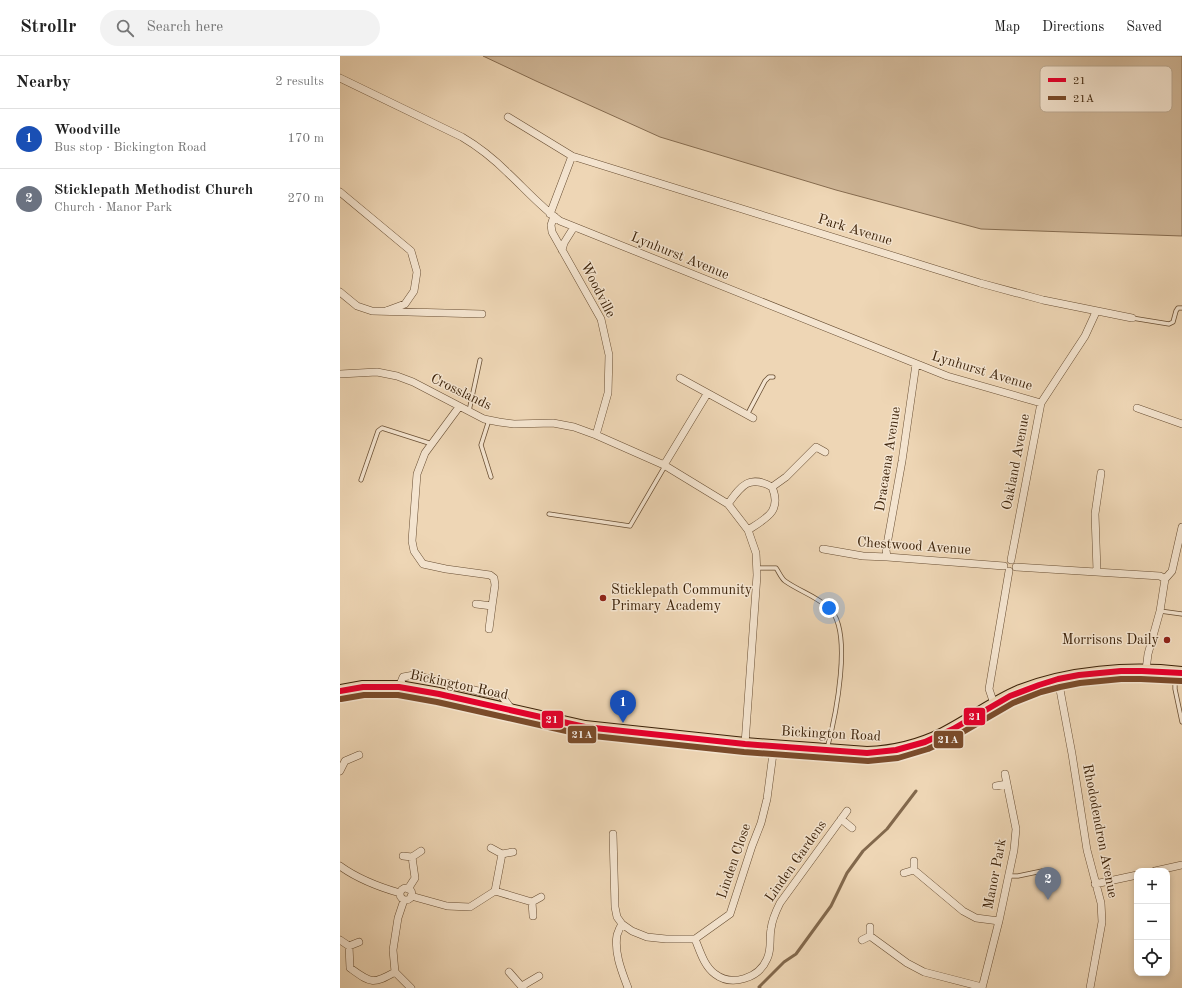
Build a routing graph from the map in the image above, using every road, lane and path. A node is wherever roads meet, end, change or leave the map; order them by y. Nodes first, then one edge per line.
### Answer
1 (340, 78) edge
2 (508, 117) dead end
3 (572, 156) junction
4 (340, 192) edge
5 (552, 215) junction
6 (574, 227) junction
7 (562, 250) junction
8 (340, 292) edge
9 (1182, 308) edge
10 (386, 311) junction
11 (1096, 312) junction
12 (482, 314) dead end
13 (1132, 318) joint
14 (480, 360) dead end
15 (916, 364) junction
16 (340, 374) edge
17 (773, 377) dead end
18 (680, 378) dead end
19 (707, 394) junction
20 (1040, 402) junction
21 (459, 406) junction
22 (1137, 408) dead end
23 (469, 411) junction
24 (750, 417) joint
25 (490, 420) junction
26 (1182, 424) edge
27 (596, 434) junction
28 (432, 444) junction
29 (825, 452) dead end
30 (665, 465) junction
31 (1101, 473) dead end
32 (491, 477) dead end
33 (361, 480) dead end
34 (772, 487) junction
35 (728, 504) junction
36 (549, 514) dead end
37 (1182, 527) edge
38 (748, 530) junction
39 (823, 548) dead end
40 (887, 557) junction
41 (1011, 560) junction
42 (1004, 566) junction
43 (1016, 567) junction
44 (756, 568) junction
45 (1097, 571) junction
46 (1009, 572) junction
47 (1165, 579) junction
48 (476, 604) dead end
49 (492, 606) junction
50 (1160, 611) junction
51 (1182, 614) edge
52 (489, 629) dead end
53 (1146, 670) junction
54 (1178, 672) edge
55 (1058, 680) junction
56 (340, 691) edge
57 (994, 704) junction
58 (1182, 722) edge
59 (745, 744) junction
60 (774, 746) junction
61 (827, 750) junction
62 (359, 754) dead end
63 (342, 759) edge
64 (340, 771) edge
65 (1006, 774) dead end
66 (1007, 784) junction
67 (996, 786) dead end
68 (847, 811) dead end
69 (841, 820) junction
70 (852, 828) dead end
71 (613, 834) dead end
72 (491, 848) dead end
73 (421, 851) dead end
74 (513, 852) dead end
75 (502, 854) junction
76 (403, 856) dead end
77 (412, 857) junction
78 (914, 861) dead end
79 (1182, 865) edge
80 (340, 866) edge
81 (1168, 868) edge
82 (914, 870) junction
83 (1042, 871) dead end
84 (904, 873) dead end
85 (1008, 876) junction
86 (1134, 876) edge
87 (1095, 884) junction
88 (408, 889) junction
89 (495, 891) junction
90 (400, 893) junction
91 (411, 896) junction
92 (541, 896) dead end
93 (404, 900) junction
94 (532, 902) junction
95 (533, 916) dead end
96 (999, 922) junction
97 (622, 924) junction
98 (870, 927) dead end
99 (870, 936) junction
100 (695, 939) junction
101 (340, 940) edge
102 (862, 940) dead end
103 (359, 942) dead end
104 (349, 946) junction
105 (395, 972) junction
106 (509, 972) dead end
107 (539, 976) dead end
108 (523, 987) edge
109 (410, 988) edge
110 (628, 988) edge
111 (982, 988) edge
112 (1090, 988) edge

1 - 5 street, Lynhurst Avenue
2 - 3 street, Park Avenue
3 - 5 street
3 - 11 street, Park Avenue
4 - 10 street
5 - 6 street, Lynhurst Avenue
5 - 7 street, Woodville
6 - 7 street
6 - 15 street, Lynhurst Avenue
7 - 27 street, Woodville
8 - 10 street
9 - 13 lane
10 - 12 street
11 - 13 street, Park Avenue
11 - 20 street, Oakland Avenue
14 - 23 lane
15 - 20 street, Lynhurst Avenue
15 - 40 street, Dracaena Avenue
16 - 21 street, Crosslands
17 - 24 lane
18 - 19 street
19 - 24 street
19 - 30 street
20 - 41 street, Oakland Avenue
21 - 23 street, Crosslands
21 - 28 street
22 - 26 street
23 - 25 street, Crosslands
25 - 27 street, Crosslands
25 - 32 lane
27 - 30 street
28 - 33 lane
28 - 49 street
29 - 34 street
30 - 35 street
30 - 36 lane
31 - 45 street
34 - 35 street
34 - 38 street
35 - 38 street
37 - 47 street
38 - 44 street
39 - 40 street, Chestwood Avenue
40 - 42 street, Chestwood Avenue
41 - 42 street
41 - 43 street
42 - 46 street
43 - 45 street
43 - 46 street
44 - 59 street
44 - 61 lane
45 - 47 street
46 - 57 street
47 - 50 street
48 - 49 street
49 - 52 street
50 - 51 lane
50 - 53 street
53 - 54 main road, Bickington Road
53 - 55 main road, Bickington Road
54 - 58 lane
55 - 57 main road, Bickington Road
55 - 87 street, Rhododendron Avenue
56 - 59 main road, Bickington Road
57 - 61 main road, Bickington Road
59 - 60 main road, Bickington Road
60 - 61 main road, Bickington Road
60 - 100 street, Linden Close
62 - 63 street
63 - 64 street
65 - 66 street, Manor Park
66 - 67 street
66 - 85 street, Manor Park
68 - 69 street, Linden Gardens
69 - 70 street, Linden Gardens
69 - 100 street, Linden Gardens
71 - 97 street
72 - 75 street
73 - 77 street
74 - 75 street
75 - 89 street
76 - 77 street
77 - 88 street
78 - 82 street
79 - 81 street
80 - 90 street
82 - 84 street
82 - 96 street, Manor Park
83 - 85 lane
85 - 96 street, Manor Park
86 - 87 street
87 - 112 street, Rhododendron Avenue
88 - 90 street
88 - 91 street
89 - 91 street
89 - 94 street
90 - 93 street
91 - 93 street
92 - 94 street
93 - 105 street
94 - 95 street
96 - 111 street, Manor Park
97 - 100 street
97 - 110 street
98 - 99 street
99 - 102 street
99 - 111 street, Manor Park
101 - 104 street
103 - 104 street
104 - 105 street
105 - 109 street
106 - 108 street
107 - 108 street

